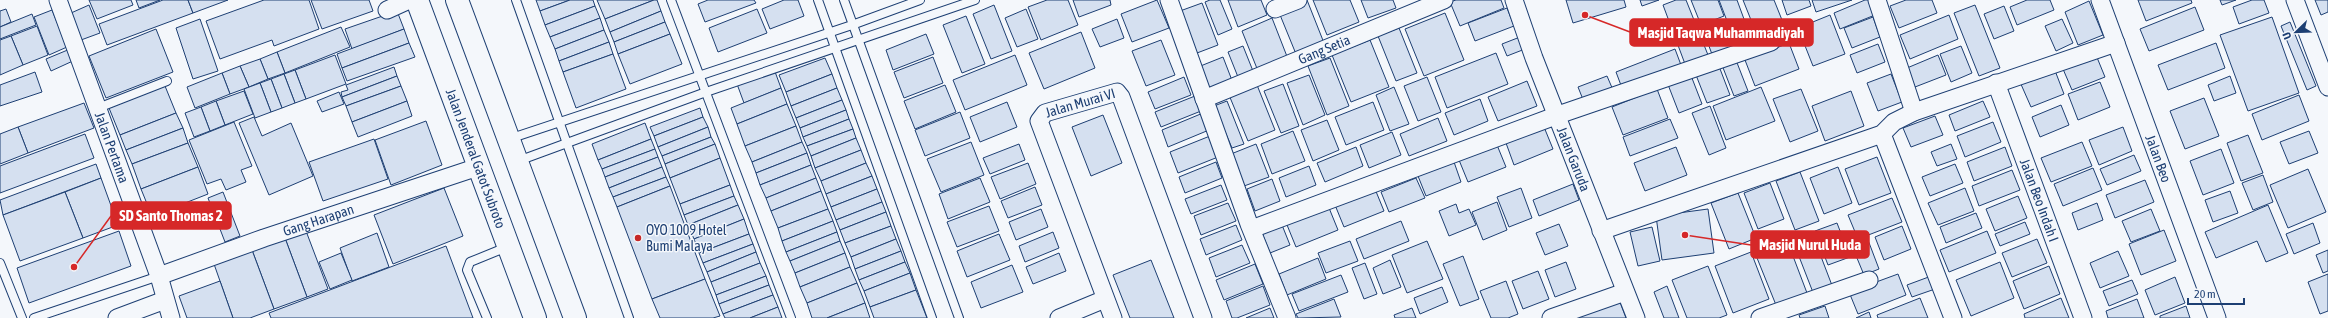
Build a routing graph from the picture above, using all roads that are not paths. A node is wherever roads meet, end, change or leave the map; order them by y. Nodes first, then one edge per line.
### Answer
1 (58, 0) edge
2 (409, 0) edge
3 (417, 0) edge
4 (457, 0) edge
5 (516, 0) edge
6 (672, 0) edge
7 (818, 0) edge
8 (844, 0) edge
9 (920, 0) edge
10 (975, 0) edge
11 (1169, 0) edge
12 (1298, 0) edge
13 (1444, 0) edge
14 (1514, 0) edge
15 (1877, 0) edge
16 (2100, 0) edge
17 (2296, 0) edge
18 (1275, 9) dead end
19 (387, 10) dead end
20 (852, 25) junction
21 (829, 32) junction
22 (858, 39) junction
23 (1771, 42) dead end
24 (2116, 43) junction
25 (835, 47) junction
26 (700, 76) junction
27 (167, 81) dead end
28 (1996, 83) junction
29 (2328, 87) edge
30 (706, 92) junction
31 (1204, 99) junction
32 (98, 108) junction
33 (1914, 112) junction
34 (1558, 115) junction
35 (559, 123) junction
36 (1882, 134) junction
37 (508, 140) junction
38 (567, 144) junction
39 (517, 161) junction
40 (478, 167) junction
41 (1257, 227) dead end
42 (1601, 231) junction
43 (508, 246) junction
44 (0, 263) edge
45 (159, 276) junction
46 (1869, 280) dead end
47 (1625, 292) junction
48 (1105, 299) junction
49 (165, 300) junction
50 (22, 318) edge
51 (34, 318) edge
52 (116, 318) edge
53 (171, 318) edge
54 (487, 318) edge
55 (535, 318) edge
56 (575, 318) edge
57 (630, 318) edge
58 (791, 318) edge
59 (932, 318) edge
60 (959, 318) edge
61 (1059, 318) edge
62 (1113, 318) edge
63 (1203, 318) edge
64 (1287, 318) edge
65 (1551, 318) edge
66 (1636, 318) edge
67 (1760, 318) edge
68 (1953, 318) edge
69 (2083, 318) edge
70 (2217, 318) edge

1 - 32 street, Jalan Pertama
2 - 19 street
3 - 40 main road, Jalan Jenderal Gatot Subroto
4 - 37 main road
5 - 35 lane
6 - 26 lane
7 - 21 lane
8 - 20 lane
9 - 20 lane
10 - 22 lane
11 - 31 street
12 - 18 street
13 - 31 street, Gang Setia
14 - 34 street, Jalan Garuda
15 - 33 street
16 - 24 street, Jalan Beo
17 - 29 street
20 - 21 lane
20 - 22 lane
21 - 25 lane
21 - 26 lane
22 - 25 lane
22 - 60 lane
23 - 34 street
24 - 28 street
24 - 70 street, Jalan Beo
25 - 30 lane
25 - 59 lane
26 - 30 lane
26 - 35 lane
27 - 32 lane
28 - 33 street
28 - 69 street, Jalan Beo Indah I
30 - 38 lane
30 - 58 lane
31 - 64 street
32 - 45 street, Jalan Pertama
33 - 36 street
34 - 41 street
34 - 42 street, Jalan Garuda
35 - 37 lane
35 - 38 lane
36 - 42 street
36 - 68 street
37 - 39 main road
38 - 39 lane
38 - 57 lane
39 - 56 main road
40 - 43 main road, Jalan Jenderal Gatot Subroto
40 - 45 street, Gang Harapan
42 - 47 street, Jalan Garuda
43 - 54 lane
43 - 55 main road, Jalan Jenderal Gatot Subroto
44 - 50 lane
45 - 49 street, Jalan Pertama
45 - 51 lane
46 - 67 street
47 - 65 street
47 - 66 street, Jalan Garuda
48 - 61 street
48 - 62 street, Jalan Murai VI
48 - 63 street, Jalan Murai VI
49 - 52 street
49 - 53 street, Jalan Pertama

